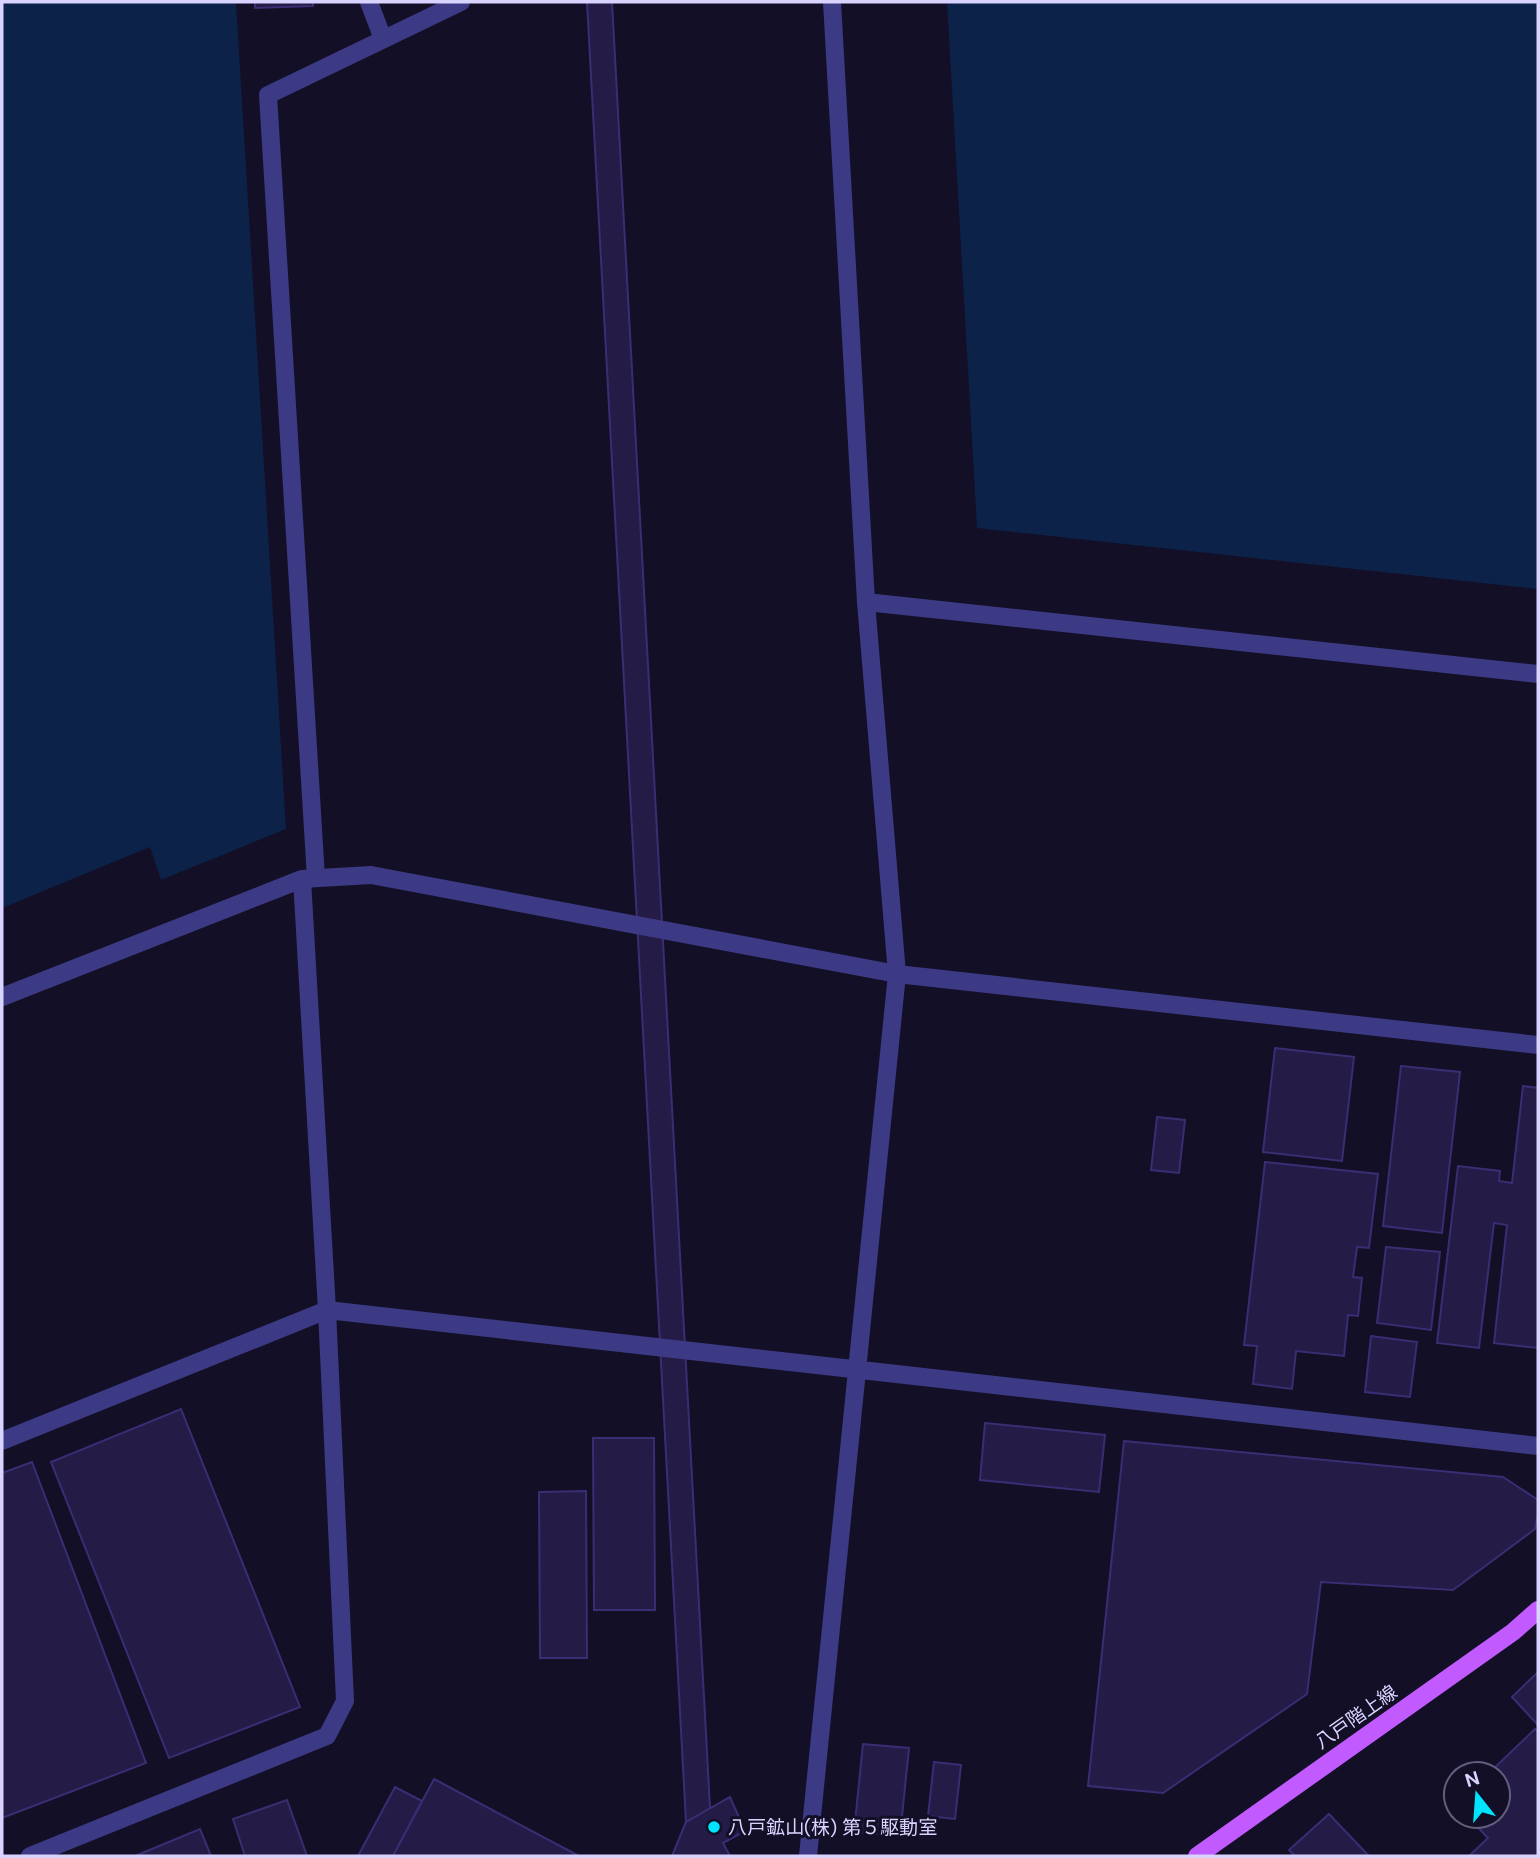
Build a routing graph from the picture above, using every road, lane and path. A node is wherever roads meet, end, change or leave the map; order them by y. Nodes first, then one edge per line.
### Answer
1 (369, 2) edge
2 (461, 2) edge
3 (832, 2) edge
4 (383, 39) junction
5 (866, 601) junction
6 (1538, 674) edge
7 (309, 879) junction
8 (897, 974) junction
9 (2, 997) edge
10 (1538, 1045) edge
11 (327, 1310) junction
12 (859, 1371) junction
13 (2, 1441) edge
14 (1538, 1446) edge
15 (1538, 1610) edge
16 (30, 1856) edge
17 (808, 1856) edge
18 (1197, 1856) edge

1 - 4 street
2 - 4 street
3 - 5 street
4 - 7 street
5 - 6 street
5 - 8 street
7 - 8 street
7 - 9 street
7 - 11 street
8 - 10 street
8 - 12 street
11 - 12 street
11 - 13 street
11 - 16 street
12 - 14 street
12 - 17 street
15 - 18 main road, 八戸階上線

